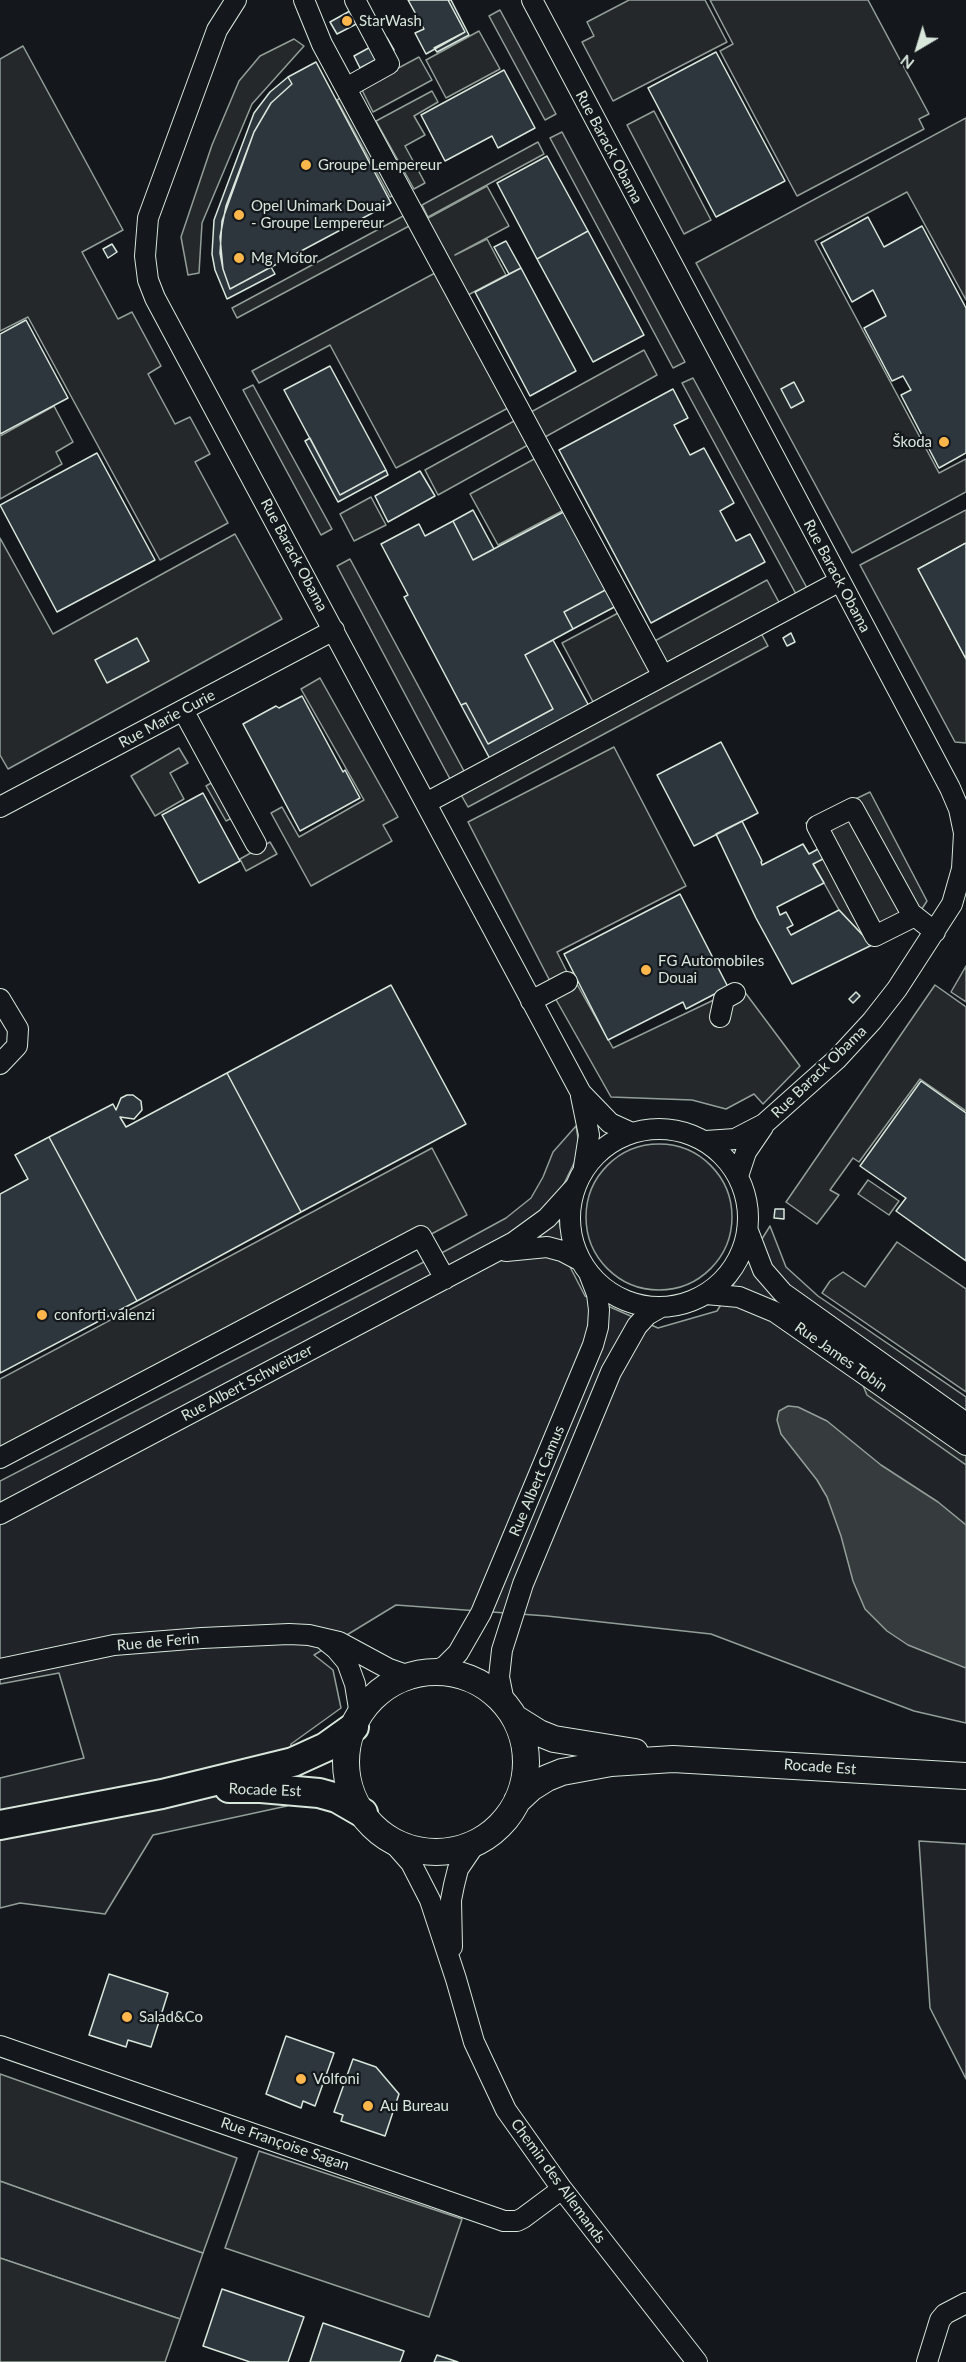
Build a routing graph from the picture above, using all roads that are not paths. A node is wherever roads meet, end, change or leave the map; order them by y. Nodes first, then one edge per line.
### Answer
1 (236, 0) edge
2 (304, 0) edge
3 (355, 0) edge
4 (532, 0) edge
5 (346, 88) junction
6 (840, 581) junction
7 (334, 630) junction
8 (663, 676) junction
9 (183, 710) junction
10 (426, 803) junction
11 (0, 807) edge
12 (256, 844) dead end
13 (913, 917) junction
14 (935, 932) junction
15 (567, 981) dead end
16 (735, 993) dead end
17 (0, 999) edge
18 (531, 1000) junction
19 (720, 1017) dead end
20 (0, 1064) edge
21 (581, 1093) junction
22 (764, 1124) junction
23 (632, 1133) junction
24 (706, 1141) junction
25 (738, 1176) junction
26 (579, 1179) junction
27 (748, 1229) junction
28 (495, 1253) junction
29 (585, 1267) junction
30 (445, 1279) junction
31 (706, 1294) junction
32 (661, 1307) junction
33 (966, 1423) edge
34 (966, 1445) edge
35 (0, 1458) edge
36 (0, 1514) edge
37 (318, 1637) junction
38 (0, 1669) edge
39 (421, 1674) junction
40 (509, 1710) junction
41 (357, 1721) junction
42 (674, 1759) junction
43 (966, 1776) edge
44 (162, 1794) junction
45 (517, 1801) junction
46 (363, 1813) junction
47 (0, 1825) edge
48 (389, 1838) junction
49 (477, 1841) junction
50 (456, 1979) junction
51 (0, 2046) edge
52 (562, 2189) junction
53 (966, 2302) edge
54 (697, 2362) edge
55 (927, 2362) edge

1 - 7 street, Rue Barack Obama
2 - 5 street
3 - 5 street
4 - 6 street, Rue Barack Obama
5 - 8 street
6 - 8 street
6 - 14 street, Rue Barack Obama
7 - 9 street, Rue Marie Curie
7 - 10 street, Rue Barack Obama
8 - 10 street
9 - 11 street, Rue Marie Curie
9 - 12 street
10 - 18 street, Rue Barack Obama
13 - 13 street
13 - 14 street
14 - 22 street, Rue Barack Obama
15 - 18 street
16 - 19 street
17 - 20 street
18 - 21 street, Rue Barack Obama
21 - 23 street, Rue Barack Obama
21 - 26 street, Rue Barack Obama
22 - 24 street, Rue Barack Obama
22 - 25 street, Rue Barack Obama
23 - 24 street
23 - 26 street
24 - 25 street
25 - 27 street
26 - 28 street, Rue Albert Schweitzer
26 - 29 street
27 - 31 street
27 - 33 street, Rue James Tobin
28 - 29 street, Rue Albert Schweitzer
28 - 30 street, Rue Albert Schweitzer
29 - 32 street
29 - 39 street, Rue Albert Camus
30 - 35 street
30 - 36 street, Rue Albert Schweitzer
31 - 32 street
31 - 34 street, Rue James Tobin
32 - 40 street, Rue Albert Camus
37 - 38 street, Rue de Ferin
37 - 39 street, Rue de Ferin
37 - 41 street
39 - 40 main road
39 - 41 main road
40 - 42 main road, Rocade Est
40 - 45 main road
41 - 44 highway, Rocade Est
41 - 46 main road
42 - 43 main road, Rocade Est
42 - 45 main road, Rocade Est
44 - 46 highway, Rocade Est
44 - 47 highway, Rocade Est
45 - 49 main road
46 - 48 main road
48 - 49 main road
48 - 50 street, Chemin des Allemands
49 - 50 street, Chemin des Allemands
50 - 52 street, Chemin des Allemands
51 - 52 street, Rue Françoise Sagan
52 - 54 street, Chemin des Allemands
53 - 55 street

